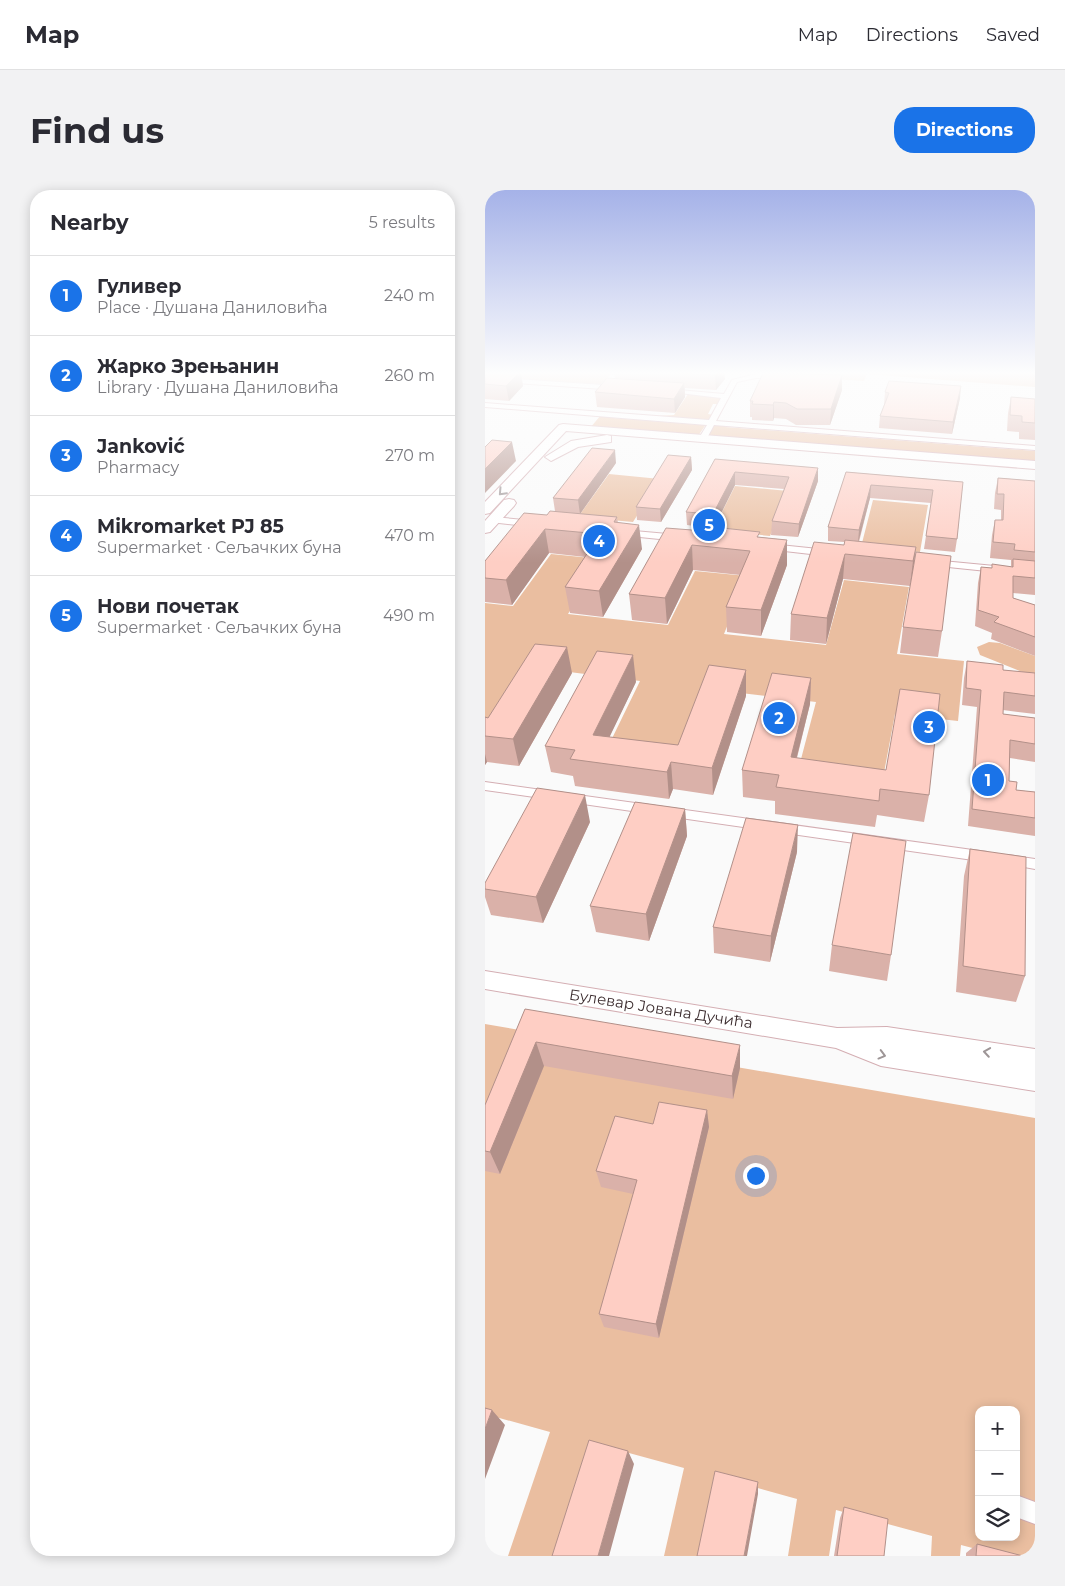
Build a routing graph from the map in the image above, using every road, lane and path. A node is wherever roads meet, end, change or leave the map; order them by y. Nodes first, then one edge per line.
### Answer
1 (562, 436) edge
2 (563, 436) edge
3 (608, 436) edge
4 (665, 436) edge
5 (882, 436) edge
6 (624, 438) junction
7 (703, 438) joint
8 (1035, 448) edge
9 (551, 456) junction
10 (1035, 465) edge
11 (1035, 471) edge
12 (488, 519) edge
13 (545, 525) edge
14 (614, 532) edge
15 (691, 540) edge
16 (758, 546) edge
17 (834, 554) edge
18 (920, 562) edge
19 (1035, 573) edge
20 (485, 786) edge
21 (1035, 864) edge
22 (485, 980) edge
23 (837, 1038) junction
24 (1035, 1060) edge
25 (1035, 1080) edge
26 (1020, 1507) edge
27 (1035, 1513) edge

1 -> 12 main road
2 - 9 main road
3 - 6 main road
4 - 7 main road
5 - 8 street
6 - 9 main road
6 - 11 main road
7 - 10 main road
9 - 12 main road
12 - 13 street
14 - 15 street
16 - 17 street
18 - 19 street
20 - 21 street
22 - 23 street, Булевар Јована Дучића
24 -> 23 street, Булевар Јована Дучића
23 -> 25 street, Булевар Јована Дучића
26 - 27 street

